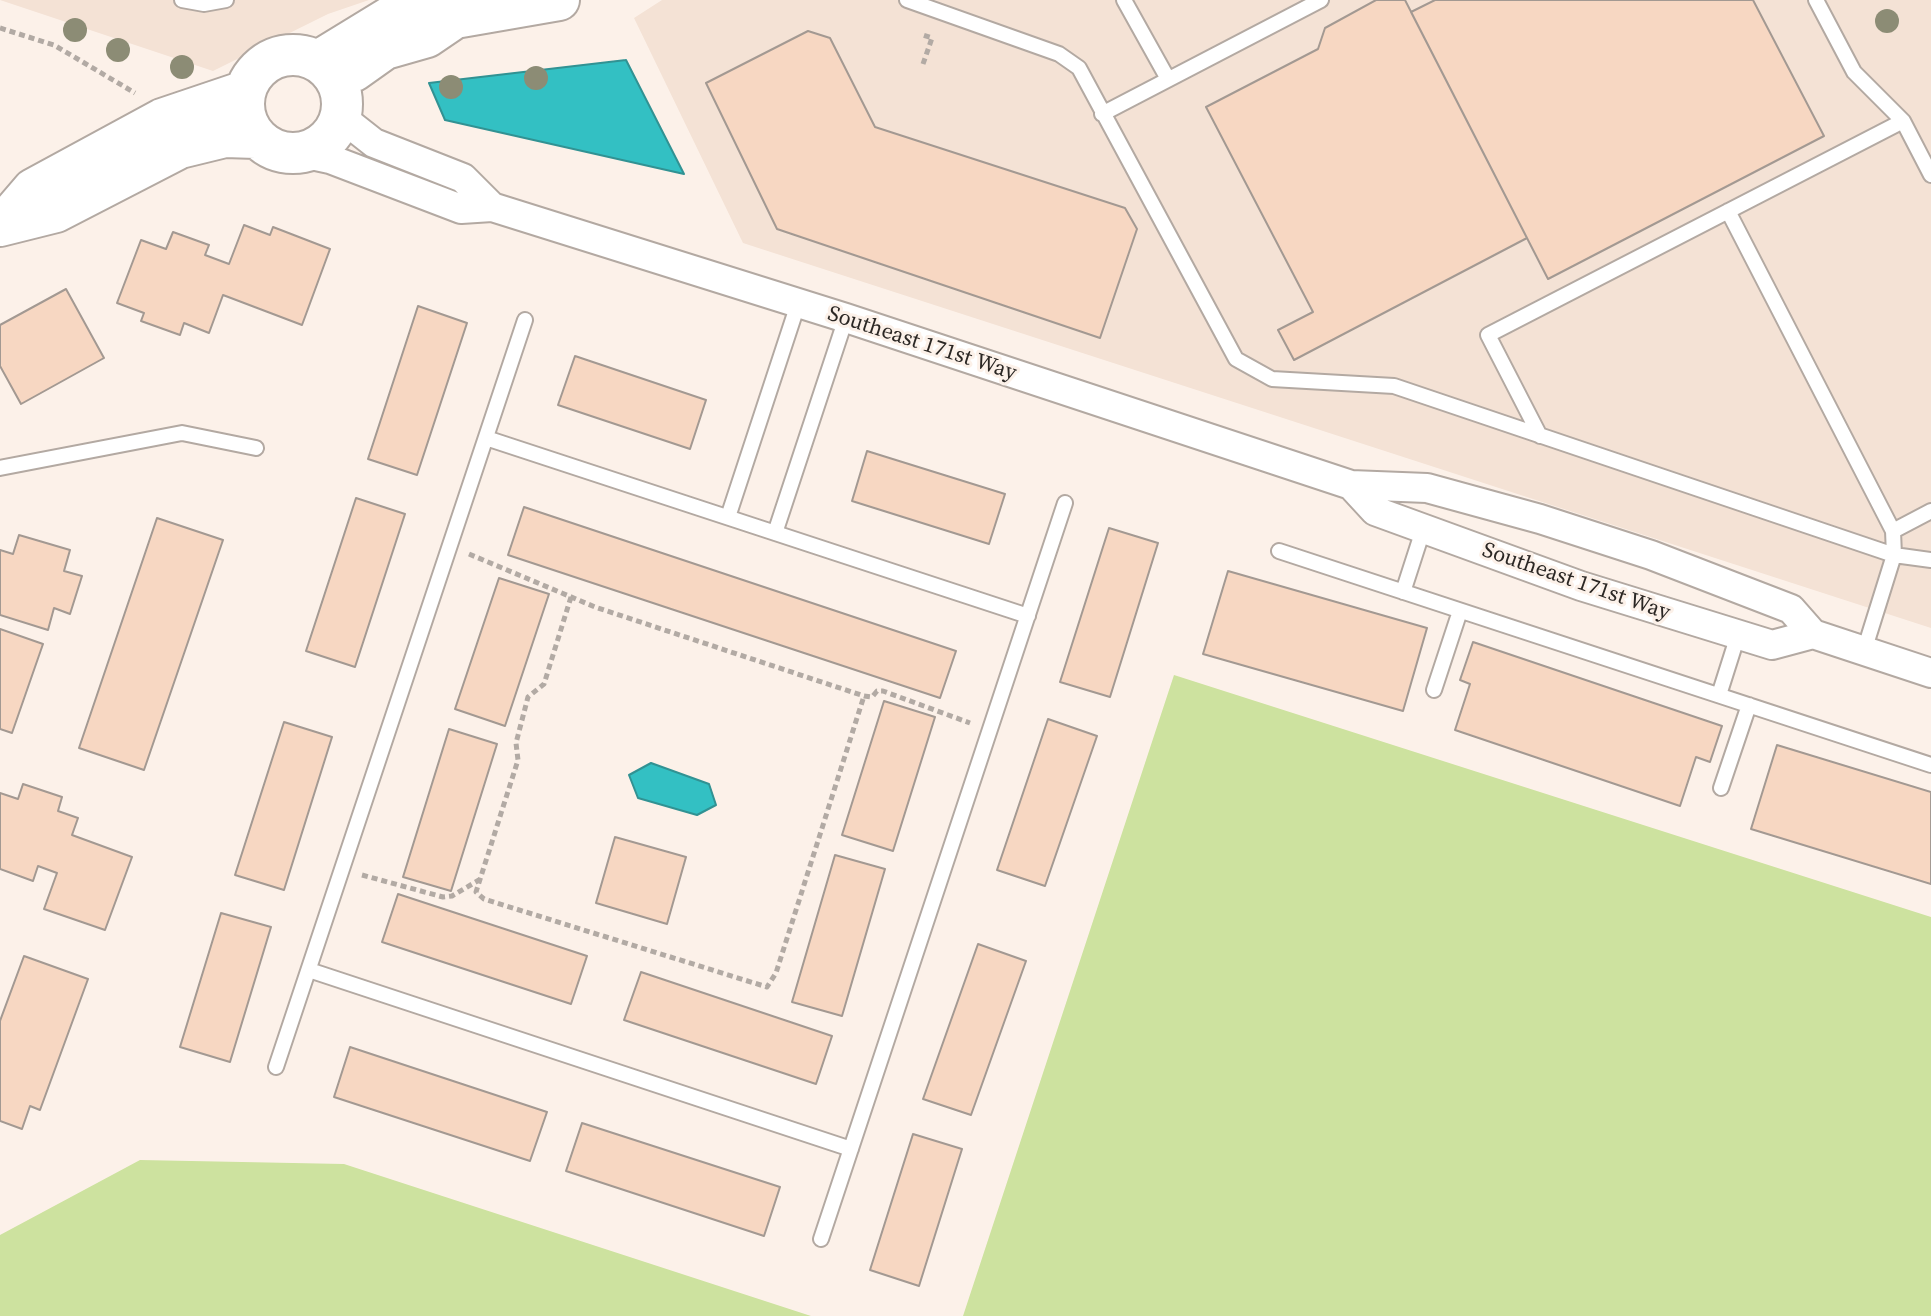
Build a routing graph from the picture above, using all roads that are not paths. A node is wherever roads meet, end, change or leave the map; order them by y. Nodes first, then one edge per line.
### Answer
1 (182, 0) edge
2 (226, 0) edge
3 (559, 0) edge
4 (907, 0) edge
5 (1124, 0) edge
6 (1321, 0) edge
7 (1816, 0) edge
8 (454, 9) edge
9 (1168, 79) junction
10 (333, 89) junction
11 (245, 91) junction
12 (1102, 114) junction
13 (1903, 121) junction
14 (256, 138) junction
15 (302, 153) junction
16 (1931, 175) edge
17 (492, 207) junction
18 (1728, 211) junction
19 (2, 225) edge
20 (798, 304) junction
21 (846, 318) junction
22 (525, 320) dead end
23 (1540, 436) junction
24 (486, 438) junction
25 (256, 448) dead end
26 (0, 468) edge
27 (1351, 485) junction
28 (1065, 503) dead end
29 (1931, 511) edge
30 (728, 517) junction
31 (1423, 530) junction
32 (1893, 531) junction
33 (775, 533) junction
34 (1279, 551) dead end
35 (1894, 555) junction
36 (1931, 560) edge
37 (1403, 592) junction
38 (1460, 611) junction
39 (1028, 616) junction
40 (1813, 634) junction
41 (1738, 635) junction
42 (1864, 651) junction
43 (1931, 673) edge
44 (1434, 690) dead end
45 (1719, 695) junction
46 (1749, 705) junction
47 (1931, 765) edge
48 (1721, 788) dead end
49 (309, 970) junction
50 (276, 1067) dead end
51 (851, 1149) junction
52 (821, 1239) dead end

1 - 2 lane
3 - 8 street
4 - 12 lane
5 - 9 lane
6 - 9 lane
7 - 13 lane
8 - 10 street
9 - 12 lane
10 - 11 street
10 - 15 street
10 - 17 street, Southeast 171st Way
11 - 14 street
11 - 19 street
12 - 23 lane
13 - 16 lane
13 - 18 lane
14 - 15 street
14 - 19 street
15 - 17 street, Southeast 171st Way
17 - 20 street, Southeast 171st Way
18 - 23 lane
18 - 32 lane
20 - 21 street, Southeast 171st Way
20 - 30 lane
21 - 27 street, Southeast 171st Way
21 - 33 lane
22 - 24 lane
23 - 35 lane
24 - 30 lane
24 - 49 lane
25 - 26 lane
27 - 31 street, Southeast 171st Way
27 - 40 street, Southeast 171st Way
28 - 39 lane
29 - 32 lane
30 - 33 lane
31 - 37 lane
31 - 41 street, Southeast 171st Way
32 - 35 lane
33 - 39 lane
34 - 37 lane
35 - 36 lane
35 - 42 lane
37 - 38 lane
38 - 44 lane
38 - 45 lane
39 - 51 lane
40 - 41 street, Southeast 171st Way
40 - 42 street, Southeast 171st Way
41 - 45 lane
42 - 43 street, Southeast 171st Way
45 - 46 lane
46 - 47 lane
46 - 48 lane
49 - 50 lane
49 - 51 lane
51 - 52 lane

